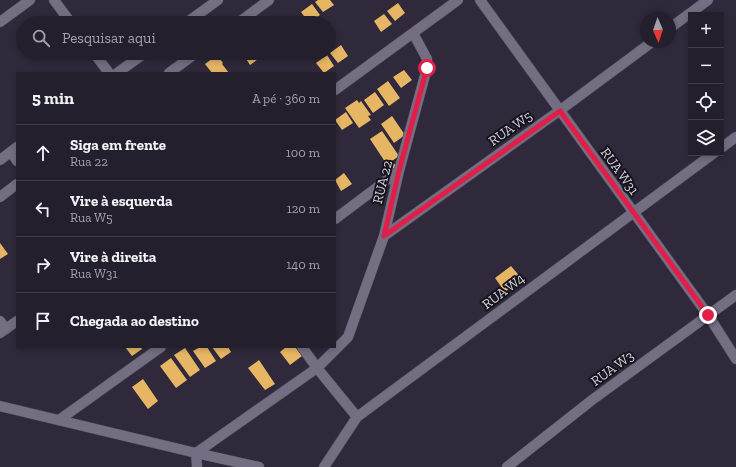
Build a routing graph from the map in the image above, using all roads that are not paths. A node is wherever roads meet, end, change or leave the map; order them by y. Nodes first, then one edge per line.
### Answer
1 (30, 0) edge
2 (54, 0) edge
3 (218, 0) edge
4 (269, 0) edge
5 (458, 0) edge
6 (708, 0) edge
7 (483, 1) edge
8 (67, 16) edge
9 (196, 16) edge
10 (247, 16) edge
11 (0, 22) edge
12 (676, 24) edge
13 (413, 33) junction
14 (644, 48) edge
15 (99, 60) edge
16 (135, 60) edge
17 (187, 60) edge
18 (108, 72) edge
19 (118, 72) edge
20 (170, 72) edge
21 (336, 89) edge
22 (560, 111) junction
23 (736, 137) edge
24 (724, 146) edge
25 (14, 150) edge
26 (710, 156) edge
27 (0, 160) edge
28 (399, 171) junction
29 (16, 185) edge
30 (0, 197) edge
31 (632, 212) junction
32 (336, 218) edge
33 (384, 236) junction
34 (736, 295) edge
35 (708, 315) junction
36 (0, 321) edge
37 (16, 323) edge
38 (3, 331) edge
39 (160, 348) edge
40 (303, 348) edge
41 (736, 359) edge
42 (317, 368) junction
43 (0, 406) edge
44 (357, 417) junction
45 (59, 420) junction
46 (196, 453) junction
47 (197, 467) edge
48 (259, 467) edge
49 (324, 467) edge
50 (507, 467) edge

1 - 11 street
2 - 8 street
3 - 9 street
4 - 10 street
5 - 13 street
6 - 12 street
7 - 22 street, RUA W31
13 - 21 street
13 - 28 street, RUA 22
14 - 22 street, RUA W5
15 - 18 street
16 - 19 street
17 - 20 street
22 - 31 street, RUA W31
22 - 33 street, RUA W5
23 - 24 street
25 - 27 street
26 - 31 street, RUA W4
28 - 32 street
28 - 33 street, RUA 22
29 - 30 street
31 - 35 street, RUA W31
31 - 44 street, RUA W4
33 - 42 street, RUA 22
34 - 35 street, RUA W3
35 - 41 street, RUA W31
35 - 50 street, RUA W3
36 - 38 street
37 - 38 street
39 - 45 street
40 - 42 street
42 - 44 street
42 - 46 street
43 - 45 street
44 - 49 street, RUA W4
45 - 46 street
46 - 47 street
46 - 48 street

